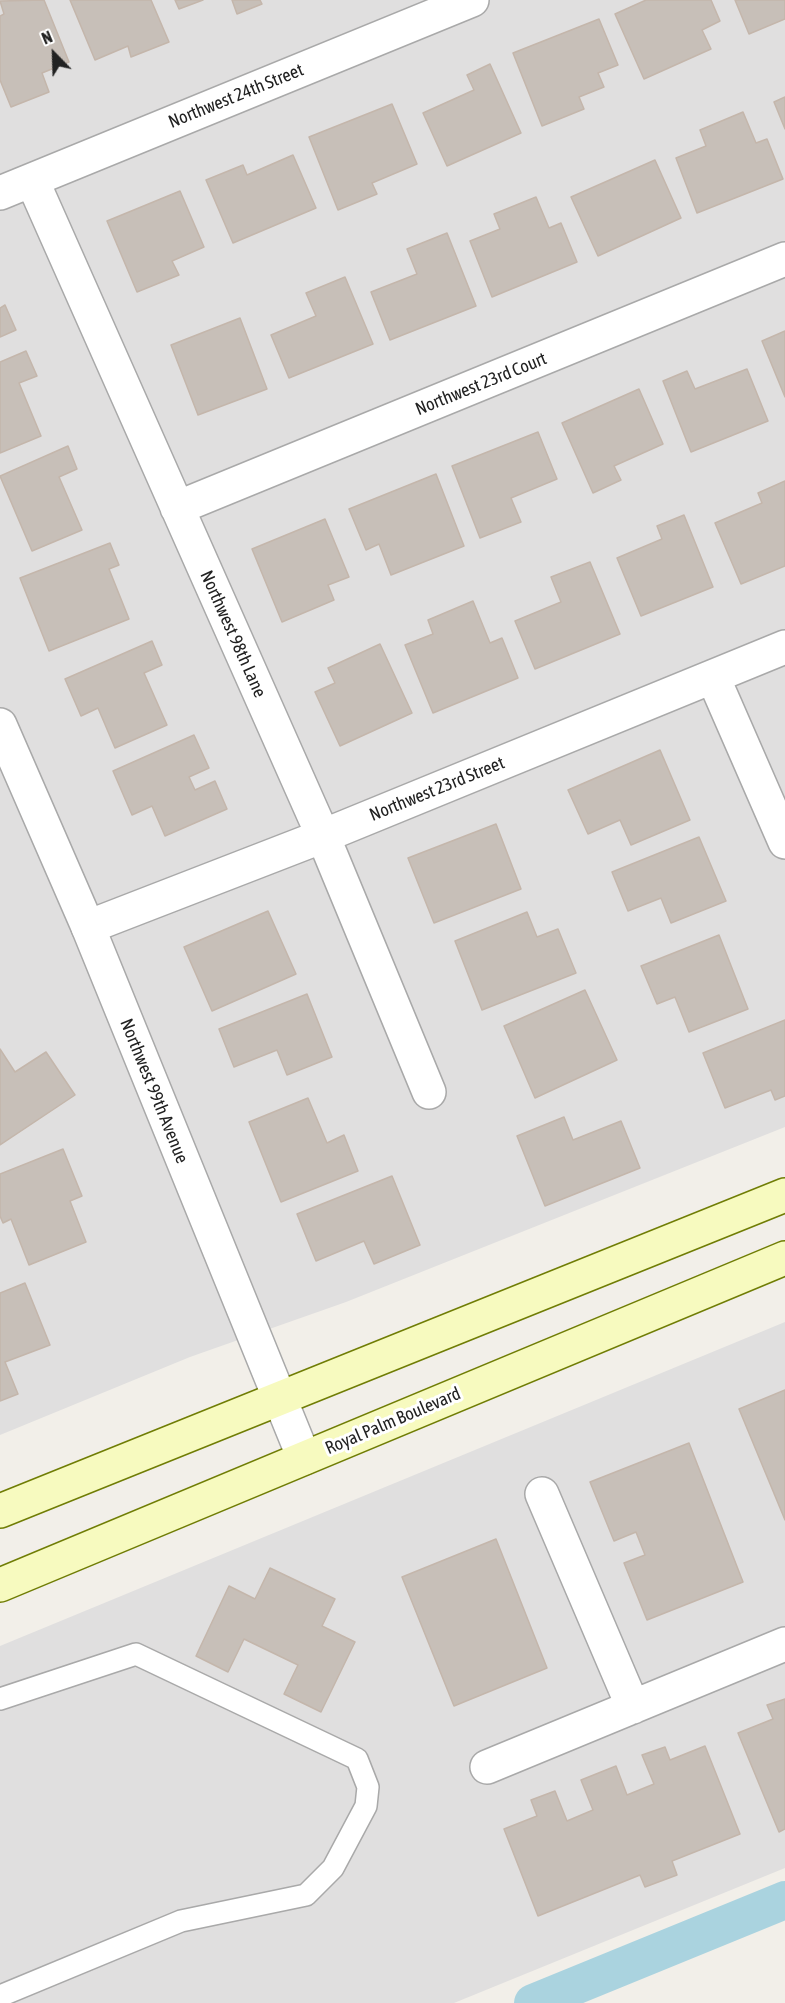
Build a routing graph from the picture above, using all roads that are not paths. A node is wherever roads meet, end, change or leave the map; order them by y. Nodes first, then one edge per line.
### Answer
1 (472, 0) edge
2 (32, 180) junction
3 (0, 193) edge
4 (785, 259) edge
5 (177, 508) junction
6 (785, 647) edge
7 (713, 677) junction
8 (0, 725) edge
9 (323, 836) junction
10 (785, 842) edge
11 (88, 927) junction
12 (429, 1092) dead end
13 (785, 1195) edge
14 (785, 1258) edge
15 (280, 1397) junction
16 (304, 1458) junction
17 (542, 1494) dead end
18 (0, 1511) edge
19 (0, 1585) edge
20 (785, 1644) edge
21 (0, 1699) edge
22 (633, 1707) junction
23 (486, 1767) dead end
24 (0, 1996) edge

1 - 2 street, Northwest 24th Street
2 - 3 street, Northwest 24th Street
2 - 5 street, Northwest 98th Lane
4 - 5 street, Northwest 23rd Court
5 - 9 street, Northwest 98th Lane
6 - 7 street, Northwest 23rd Street
7 - 9 street, Northwest 23rd Street
7 - 10 street
8 - 11 street, Northwest 99th Avenue
9 - 11 street, Northwest 23rd Street
9 - 12 street, Northwest 98th Lane
11 - 15 street, Northwest 99th Avenue
13 - 15 main road
14 - 16 main road, Royal Palm Boulevard
15 - 16 street, Northwest 99th Avenue
15 - 18 main road
16 - 19 main road, Royal Palm Boulevard
17 - 22 street
20 - 22 street
21 - 24 lane
22 - 23 street

